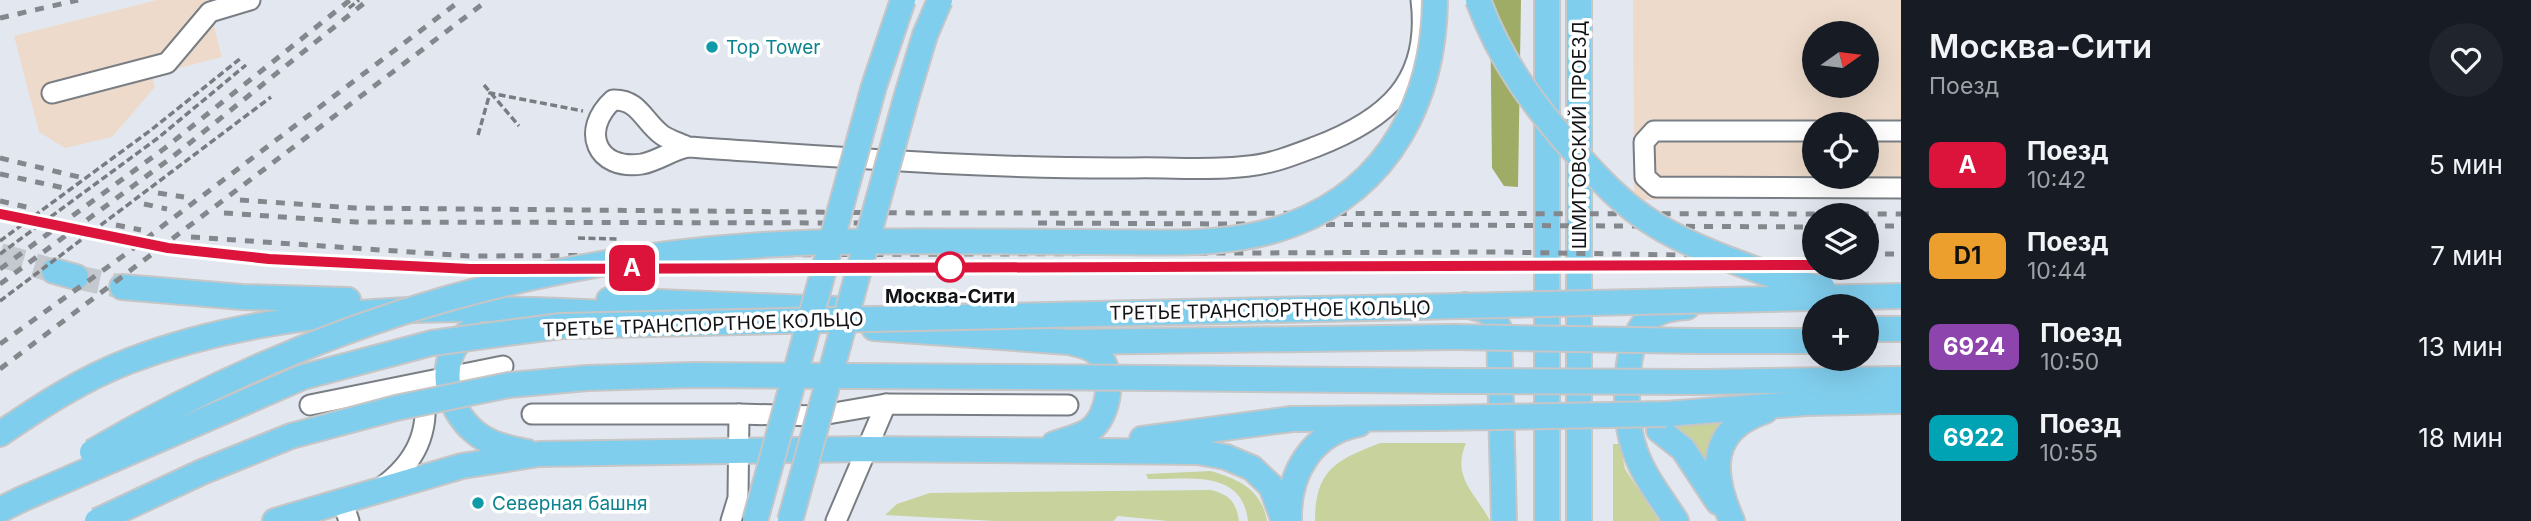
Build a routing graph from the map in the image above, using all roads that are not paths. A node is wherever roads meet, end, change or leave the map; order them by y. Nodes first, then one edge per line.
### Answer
1 (250, 0) edge
2 (901, 0) edge
3 (940, 0) edge
4 (1421, 0) edge
5 (1435, 0) edge
6 (1478, 0) edge
7 (1547, 0) edge
8 (1579, 0) edge
9 (52, 93) dead end
10 (1802, 131) edge
11 (1879, 131) edge
12 (1901, 131) edge
13 (688, 147) junction
14 (1802, 188) edge
15 (1879, 188) edge
16 (1901, 188) edge
17 (122, 287) tunnel mouth
18 (1901, 290) edge
19 (1901, 296) edge
20 (555, 305) junction
21 (1901, 305) edge
22 (887, 313) junction
23 (1879, 329) edge
24 (1901, 329) edge
25 (1802, 330) edge
26 (1456, 331) junction
27 (1699, 335) junction
28 (1802, 340) edge
29 (1879, 341) edge
30 (1901, 341) edge
31 (1069, 342) junction
32 (502, 366) dead end
33 (447, 377) junction
34 (1901, 379) edge
35 (422, 382) junction
36 (1901, 401) edge
37 (1807, 403) junction
38 (886, 404) junction
39 (310, 405) dead end
40 (1068, 405) dead end
41 (532, 414) dead end
42 (739, 414) junction
43 (1435, 418) junction
44 (1663, 422) junction
45 (0, 434) edge
46 (866, 449) junction
47 (1040, 449) junction
48 (739, 451) junction
49 (539, 454) junction
50 (381, 488) junction
51 (11, 505) edge
52 (346, 510) edge
53 (97, 521) edge
54 (275, 521) edge
55 (732, 521) edge
56 (755, 521) edge
57 (790, 521) edge
58 (836, 521) edge
59 (1287, 521) edge
60 (1503, 521) edge
61 (1547, 521) edge
62 (1579, 521) edge
63 (1676, 521) edge
64 (1731, 521) edge

1 - 9 street
2 - 56 main road, bridge
3 - 57 main road, bridge
4 - 13 street
5 - 51 main road, bridge
6 - 18 main road, bridge
7 - 61 main road, ШМИТОВСКИЙ ПРОЕЗД
8 - 62 main road, ШМИТОВСКИЙ ПРОЕЗД
10 - 14 street
11 - 12 street
13 - 13 street
15 - 16 street
17 - 20 main road
19 - 51 main road, ТРЕТЬЕ ТРАНСПОРТНОЕ КОЛЬЦО, bridge
20 - 22 main road
20 - 31 main road
20 - 33 main road
20 - 45 main road
21 - 63 main road
22 - 26 main road
22 - 60 main road
23 - 24 main road
25 - 27 main road
26 - 27 main road, bridge
26 - 31 main road
27 - 28 main road
29 - 30 main road
31 - 47 main road
32 - 33 street
33 - 35 street
33 - 49 main road
34 - 53 main road, bridge
35 - 39 street
35 - 50 street
36 - 37 main road
37 - 44 main road
37 - 64 main road
38 - 40 street
38 - 42 street
38 - 46 street
41 - 42 street
42 - 48 street
43 - 44 main road, bridge
43 - 47 main road
43 - 59 main road
44 - 64 main road
46 - 47 main road
46 - 48 main road
46 - 58 street
47 - 59 main road
48 - 49 main road
48 - 55 street
49 - 50 main road
50 - 52 main road
52 - 54 main road

